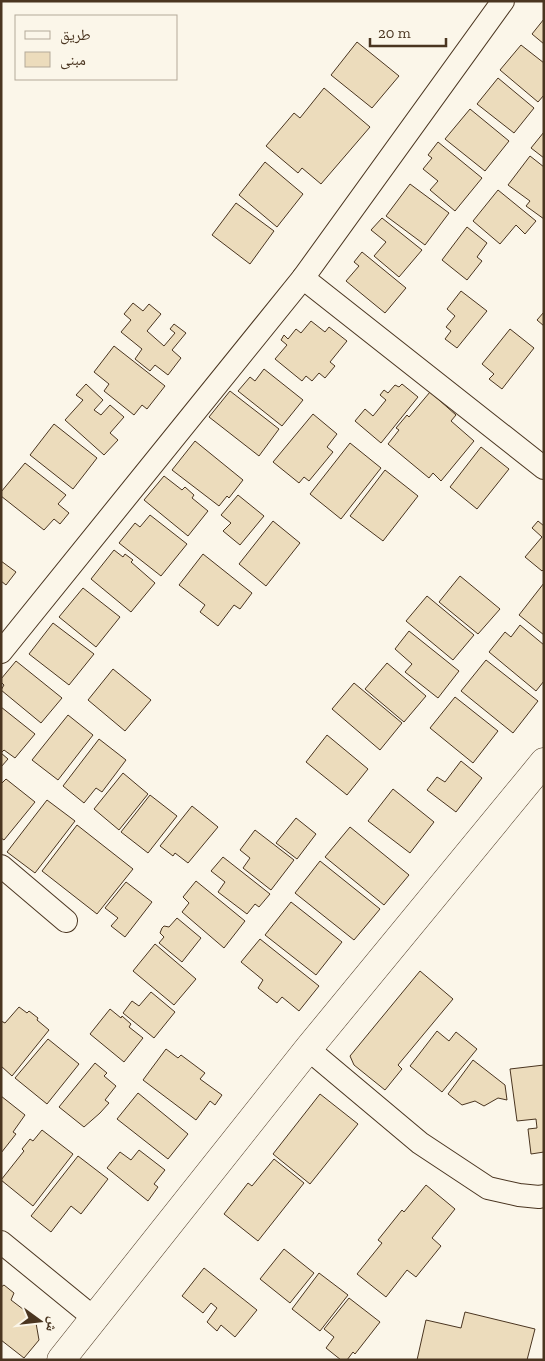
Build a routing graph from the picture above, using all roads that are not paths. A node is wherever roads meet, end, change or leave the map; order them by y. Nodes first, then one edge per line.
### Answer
1 (503, 1) edge
2 (303, 278) junction
3 (544, 468) edge
4 (1, 652) edge
5 (544, 762) edge
6 (1, 866) edge
7 (66, 921) dead end
8 (308, 1049) junction
9 (544, 1196) edge
10 (1, 1242) edge
11 (94, 1318) junction
12 (61, 1360) edge

1 - 2 street
2 - 3 street
2 - 4 street
5 - 8 street
6 - 7 street
8 - 9 street
8 - 11 street
10 - 11 street
11 - 12 street

